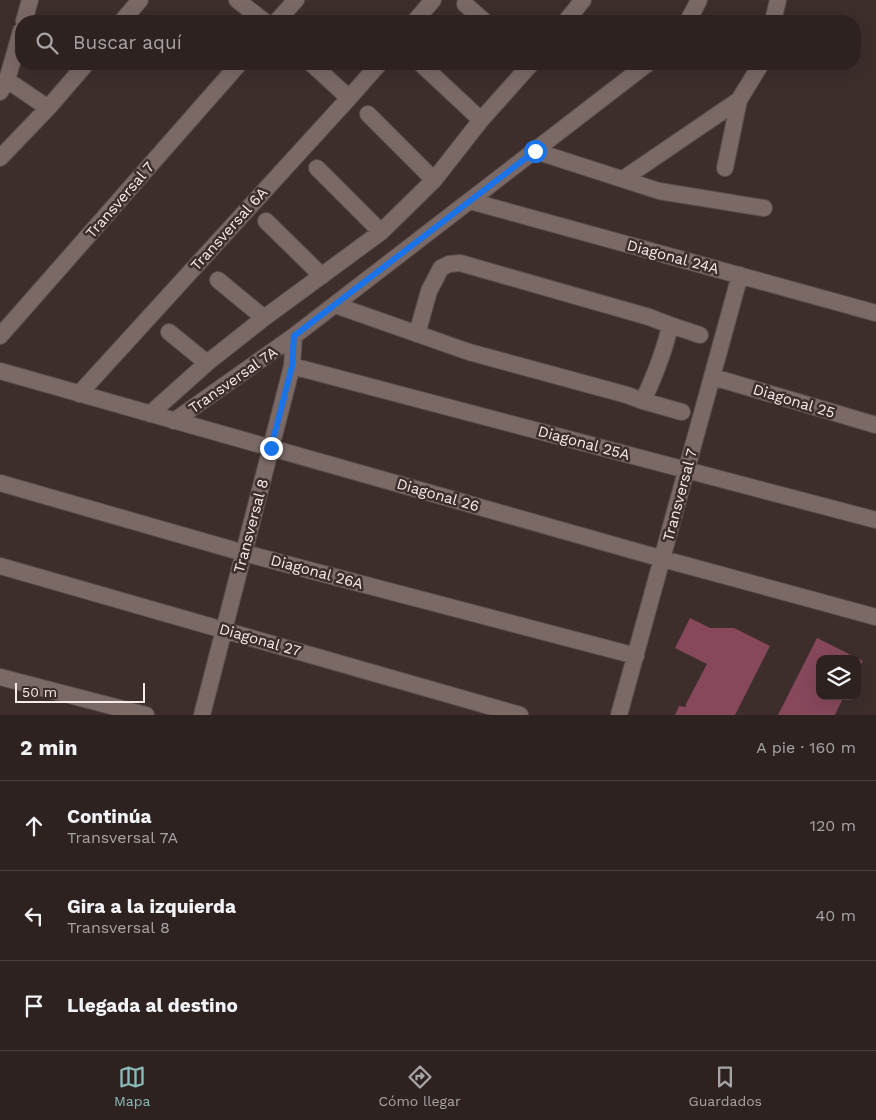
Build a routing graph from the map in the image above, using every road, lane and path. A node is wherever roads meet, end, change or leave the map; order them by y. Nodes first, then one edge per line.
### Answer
1 (30, 0) edge
2 (140, 0) edge
3 (237, 0) edge
4 (296, 0) edge
5 (433, 0) edge
6 (699, 0) edge
7 (778, 0) edge
8 (577, 2) edge
9 (465, 4) dead end
10 (26, 15) edge
11 (127, 15) edge
12 (256, 15) edge
13 (282, 15) edge
14 (420, 15) edge
15 (477, 15) edge
16 (569, 15) edge
17 (691, 15) edge
18 (774, 15) edge
19 (15, 49) edge
20 (81, 70) edge
21 (234, 70) edge
22 (319, 70) edge
23 (374, 70) edge
24 (427, 70) edge
25 (526, 70) edge
26 (639, 70) edge
27 (757, 70) edge
28 (3, 86) edge
29 (349, 98) junction
30 (739, 100) junction
31 (48, 108) junction
32 (368, 114) dead end
33 (481, 120) junction
34 (535, 151) junction
35 (0, 158) edge
36 (317, 168) dead end
37 (725, 168) dead end
38 (623, 179) junction
39 (434, 180) junction
40 (470, 201) junction
41 (764, 208) dead end
42 (266, 221) dead end
43 (380, 232) junction
44 (740, 275) junction
45 (322, 276) junction
46 (218, 280) dead end
47 (335, 305) junction
48 (876, 313) edge
49 (264, 318) junction
50 (670, 325) junction
51 (169, 332) dead end
52 (416, 334) junction
53 (700, 335) dead end
54 (0, 336) edge
55 (294, 336) junction
56 (208, 364) junction
57 (292, 366) junction
58 (0, 371) edge
59 (713, 377) junction
60 (79, 394) junction
61 (643, 402) junction
62 (682, 412) dead end
63 (150, 414) junction
64 (174, 421) junction
65 (876, 425) edge
66 (271, 448) junction
67 (687, 470) junction
68 (0, 483) edge
69 (876, 520) edge
70 (244, 553) junction
71 (663, 559) junction
72 (0, 566) edge
73 (876, 617) edge
74 (224, 629) junction
75 (636, 656) junction
76 (0, 677) edge
77 (146, 715) edge
78 (202, 715) edge
79 (520, 715) edge
80 (619, 715) edge

1 - 10 street
2 - 11 street
3 - 12 street
4 - 13 street
5 - 14 street
6 - 17 street
7 - 18 street
8 - 16 street
9 - 15 street
19 - 28 street
20 - 31 street
21 - 54 street, Transversal 7
22 - 29 street
23 - 29 street, Transversal 6A
24 - 33 street
25 - 33 street
26 - 34 street, Transversal 7A
27 - 30 street
28 - 31 street
29 - 60 street, Transversal 6A
30 - 37 street
30 - 38 street
31 - 35 street
32 - 39 street
33 - 39 street
34 - 38 street
34 - 40 street, Transversal 7A
36 - 43 street
38 - 41 street
39 - 43 street
40 - 44 street, Diagonal 24A
40 - 47 street, Transversal 7A
42 - 45 street
43 - 45 street
44 - 48 street, Diagonal 24A
44 - 59 street, Transversal 7
45 - 49 street
46 - 49 street
47 - 52 street
47 - 55 street, Transversal 7A
49 - 56 street
50 - 52 street
50 - 53 street
50 - 61 street
51 - 56 street
52 - 61 street
55 - 57 street, Transversal 8
55 - 64 street, Transversal 7A
56 - 63 street
57 - 66 street, Transversal 8
57 - 67 street, Diagonal 25A
58 - 60 street, Diagonal 26
59 - 65 street, Diagonal 25
59 - 67 street, Transversal 7
60 - 63 street, Diagonal 26
61 - 62 street
63 - 64 street, Diagonal 26
64 - 66 street, Diagonal 26
66 - 70 street, Transversal 8
66 - 71 street, Diagonal 26
67 - 69 street, Diagonal 25A
67 - 71 street, Transversal 7
68 - 70 street, Diagonal 26A
70 - 74 street, Transversal 8
70 - 75 street, Diagonal 26A
71 - 73 street, Diagonal 26
71 - 75 street, Transversal 7
72 - 74 street, Diagonal 27
74 - 78 street, Transversal 8
74 - 79 street, Diagonal 27
75 - 80 street, Transversal 7
76 - 77 street

